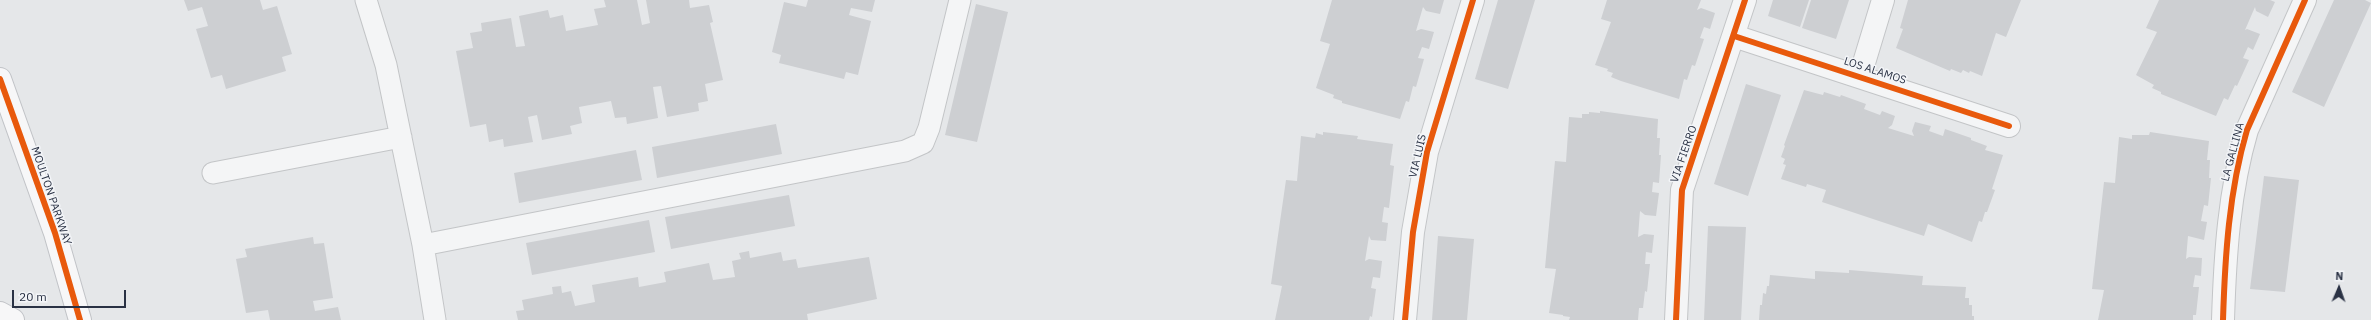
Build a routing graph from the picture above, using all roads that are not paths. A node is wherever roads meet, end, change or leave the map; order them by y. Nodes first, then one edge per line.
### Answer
1 (366, 0) edge
2 (960, 0) edge
3 (1473, 0) edge
4 (1745, 0) edge
5 (1883, 0) edge
6 (2305, 0) edge
7 (1734, 36) junction
8 (1860, 76) junction
9 (0, 79) edge
10 (2009, 126) dead end
11 (401, 137) junction
12 (213, 173) dead end
13 (423, 245) junction
14 (0, 313) edge
15 (13, 320) edge
16 (80, 320) edge
17 (435, 320) edge
18 (1405, 320) edge
19 (1676, 320) edge
20 (2223, 320) edge

1 - 11 lane
2 - 13 lane
3 - 18 street, VIA LUIS
4 - 7 street, VIA FIERRO
5 - 8 street
6 - 20 street, LA GALLINA
7 - 8 street, LOS ALAMOS
7 - 19 street, VIA FIERRO
8 - 10 street, LOS ALAMOS
9 - 16 main road, MOULTON PARKWAY
11 - 12 lane
11 - 13 lane
13 - 17 lane
14 - 15 main road

